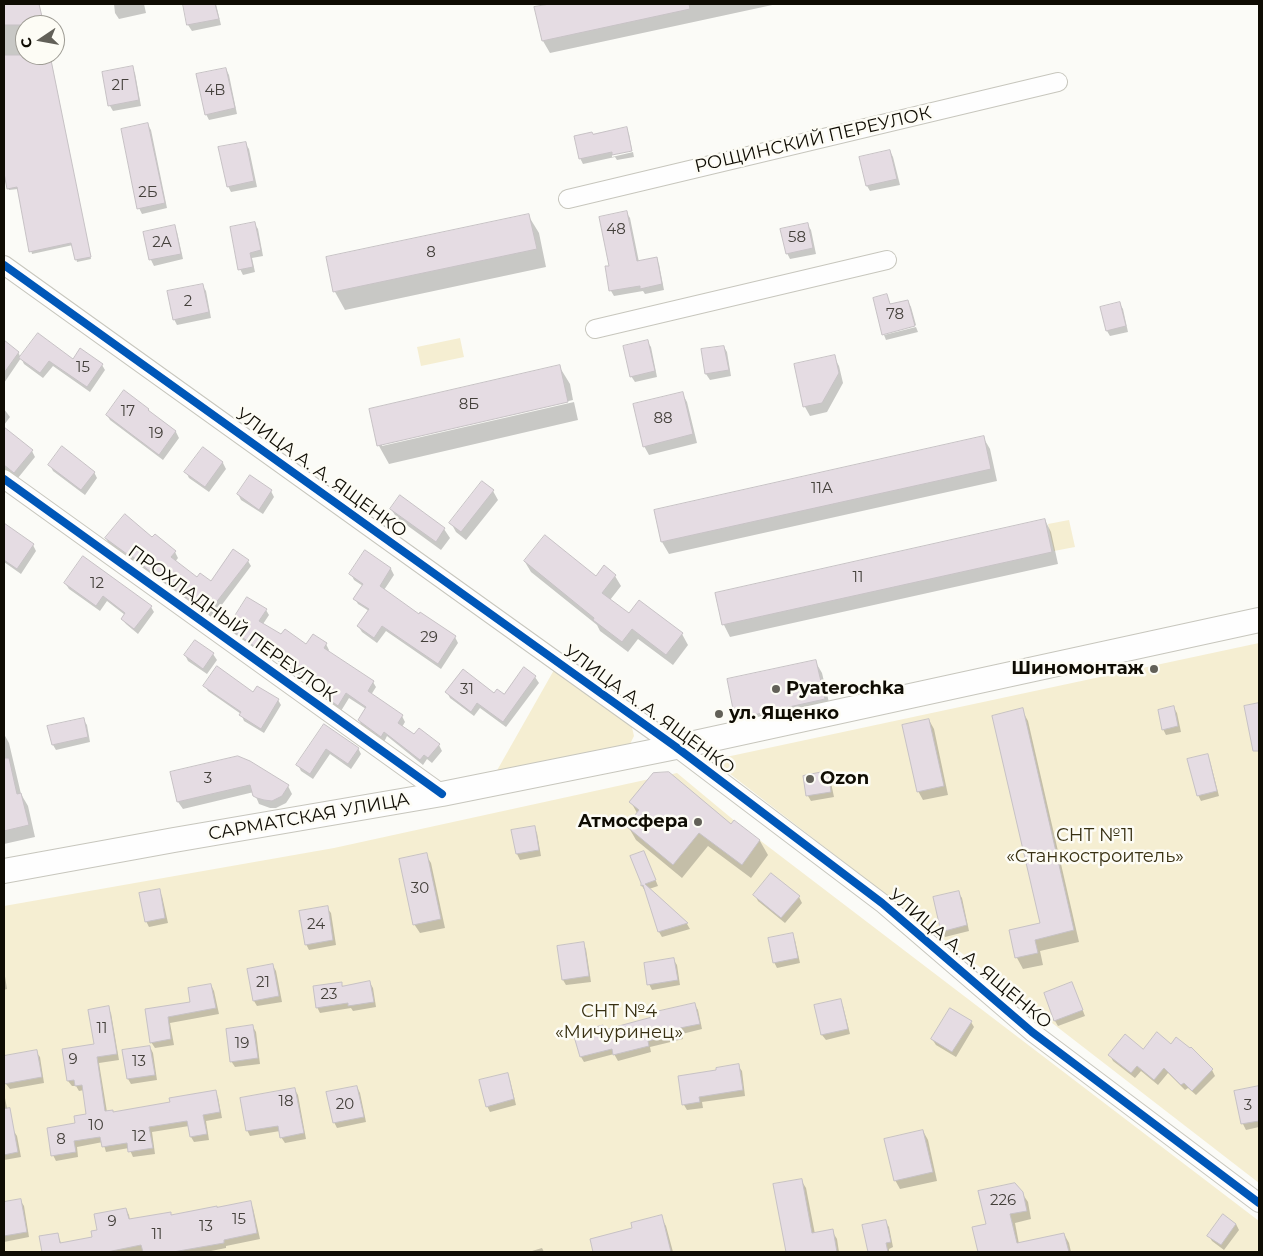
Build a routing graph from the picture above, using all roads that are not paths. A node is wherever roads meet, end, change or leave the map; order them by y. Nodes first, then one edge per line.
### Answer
1 (1058, 82) dead end
2 (568, 199) dead end
3 (887, 260) dead end
4 (4, 265) edge
5 (595, 328) dead end
6 (4, 479) edge
7 (1259, 620) edge
8 (676, 747) junction
9 (442, 794) junction
10 (4, 871) edge
11 (1259, 1203) edge

1 - 2 street, РОЩИНСКИЙ ПЕРЕУЛОК
3 - 5 street
4 - 8 street, УЛИЦА А. А. ЯЩЕНКО
6 - 9 street, ПРОХЛАДНЫЙ ПЕРЕУЛОК
7 - 8 main road, САРМАТСКАЯ УЛИЦА
8 - 9 main road, САРМАТСКАЯ УЛИЦА
8 - 11 street, УЛИЦА А. А. ЯЩЕНКО
9 - 10 main road, САРМАТСКАЯ УЛИЦА

